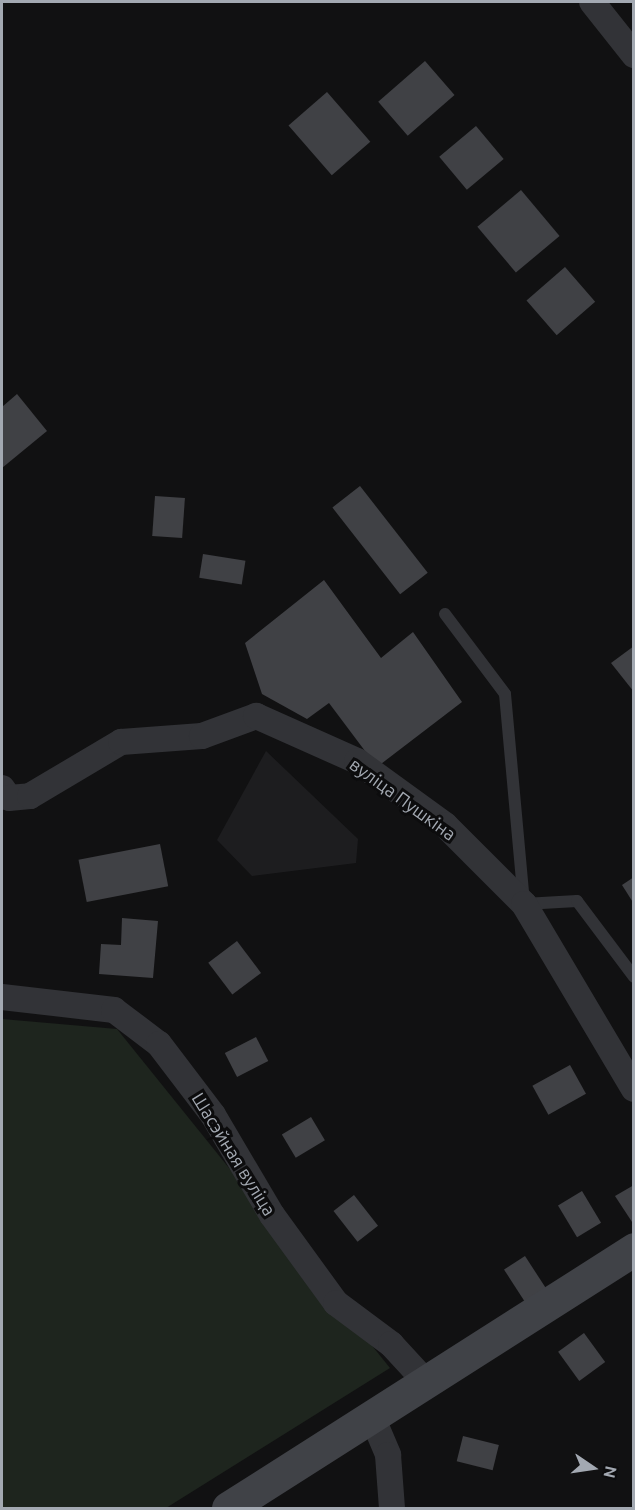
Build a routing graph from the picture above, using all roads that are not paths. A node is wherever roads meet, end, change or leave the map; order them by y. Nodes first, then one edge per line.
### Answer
1 (592, 2) edge
2 (633, 55) edge
3 (445, 614) dead end
4 (2, 788) edge
5 (524, 904) junction
6 (633, 977) edge
7 (2, 997) edge
8 (633, 1089) edge
9 (633, 1248) edge
10 (427, 1383) junction
11 (373, 1419) junction
12 (228, 1509) edge
13 (392, 1509) edge

1 - 2 street
3 - 5 lane
4 - 5 street, вуліца Пушкіна
5 - 6 lane
5 - 8 street, вуліца Пушкіна
7 - 10 street, Шасэйная вуліца
9 - 10 main road
10 - 11 main road
11 - 12 main road
11 - 13 street

